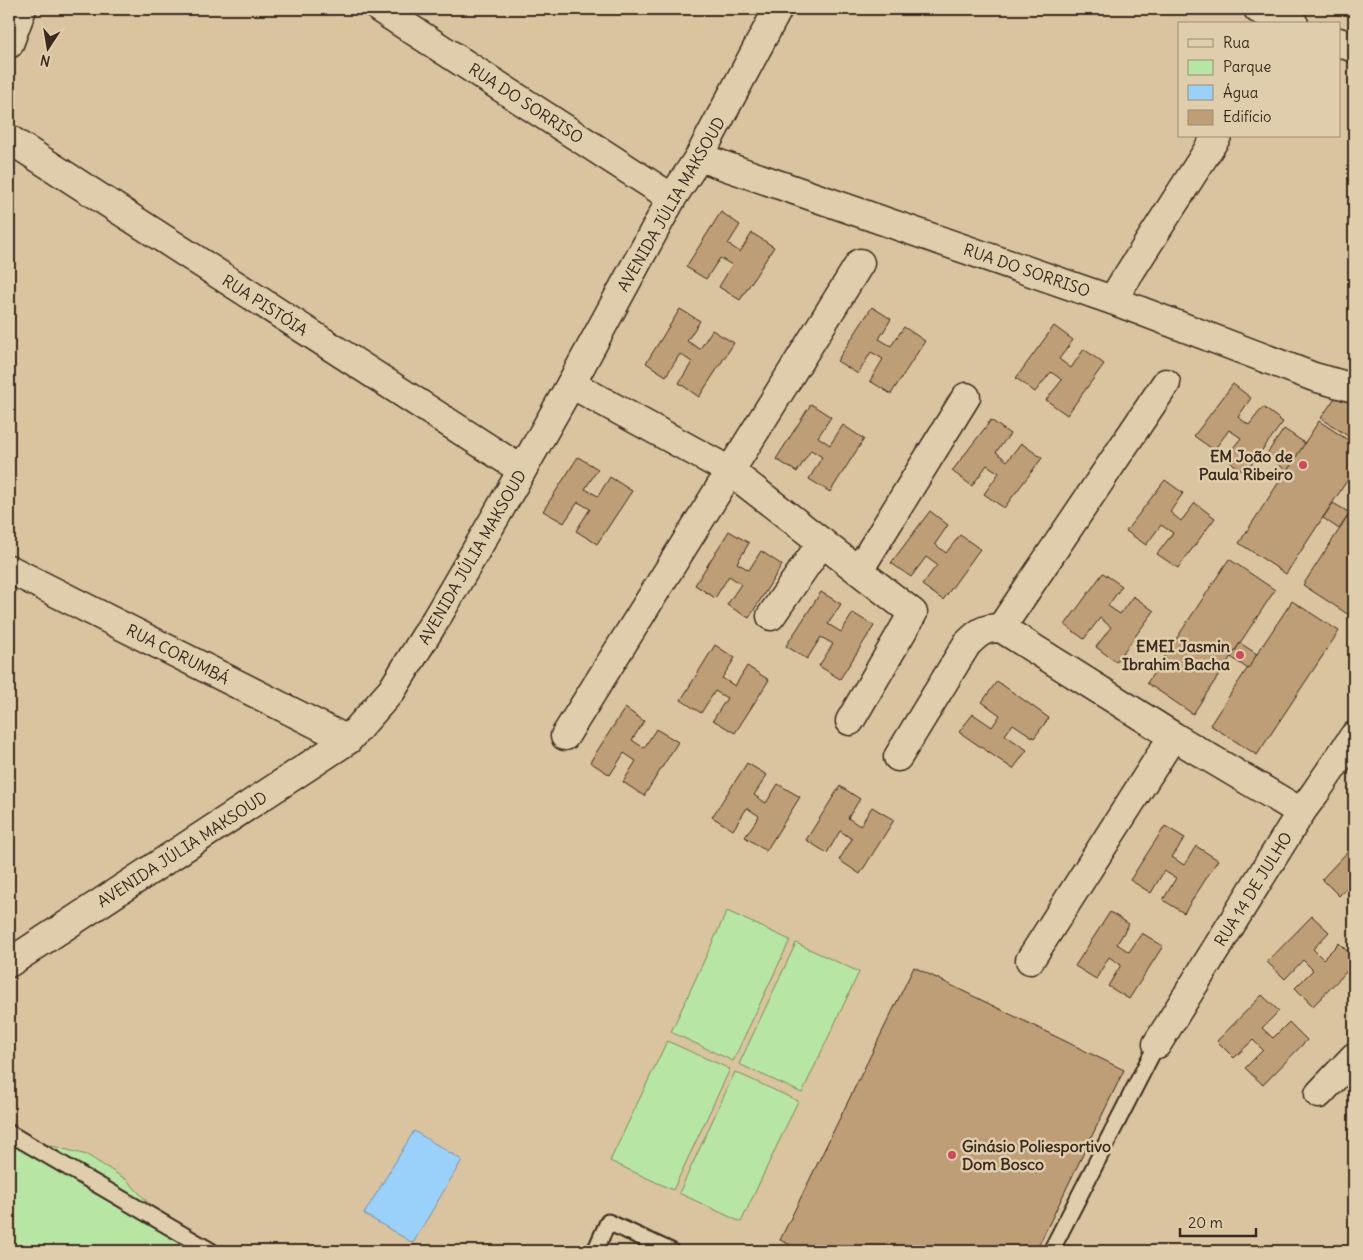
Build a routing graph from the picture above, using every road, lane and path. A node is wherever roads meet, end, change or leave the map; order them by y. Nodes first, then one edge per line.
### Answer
1 (22, 9) edge
2 (382, 9) edge
3 (778, 9) edge
4 (1258, 9) edge
5 (1294, 20) edge
6 (1340, 42) edge
7 (9, 44) edge
8 (1354, 48) edge
9 (1216, 138) edge
10 (9, 140) edge
11 (699, 157) junction
12 (672, 198) junction
13 (860, 263) dead end
14 (1112, 300) junction
15 (1166, 383) dead end
16 (571, 384) junction
17 (1354, 388) edge
18 (966, 398) dead end
19 (522, 470) junction
20 (730, 471) junction
21 (822, 542) junction
22 (9, 569) edge
23 (859, 570) junction
24 (771, 616) dead end
25 (1001, 628) junction
26 (850, 721) dead end
27 (565, 736) dead end
28 (1173, 736) junction
29 (348, 740) junction
30 (1352, 746) edge
31 (898, 757) dead end
32 (1301, 812) junction
33 (1030, 960) dead end
34 (9, 963) edge
35 (1157, 1044) joint
36 (1354, 1057) edge
37 (1319, 1094) dead end
38 (9, 1133) edge
39 (211, 1251) edge
40 (594, 1251) edge
41 (671, 1251) edge
42 (1051, 1251) edge

1 - 7 street
2 - 12 street, RUA DO SORRISO
3 - 11 street, AVENIDA JÚLIA MAKSOUD
4 - 5 street
6 - 8 street
9 - 14 street
10 - 19 street, RUA PISTÓIA
11 - 12 street, AVENIDA JÚLIA MAKSOUD
11 - 14 street, RUA DO SORRISO
12 - 16 street, AVENIDA JÚLIA MAKSOUD
13 - 20 street
14 - 17 street, RUA DO SORRISO
15 - 25 street
16 - 19 street, AVENIDA JÚLIA MAKSOUD
16 - 20 street
18 - 23 street
19 - 29 street, AVENIDA JÚLIA MAKSOUD
20 - 21 street
20 - 27 street
21 - 23 street
21 - 24 street
22 - 29 street, RUA CORUMBÁ
23 - 26 street
25 - 28 street
25 - 31 street
28 - 32 street
28 - 33 street
29 - 34 street, AVENIDA JÚLIA MAKSOUD
30 - 32 street, RUA 14 DE JULHO
32 - 35 street, RUA 14 DE JULHO
35 - 42 lane
36 - 37 street
38 - 39 lane
40 - 41 lane

